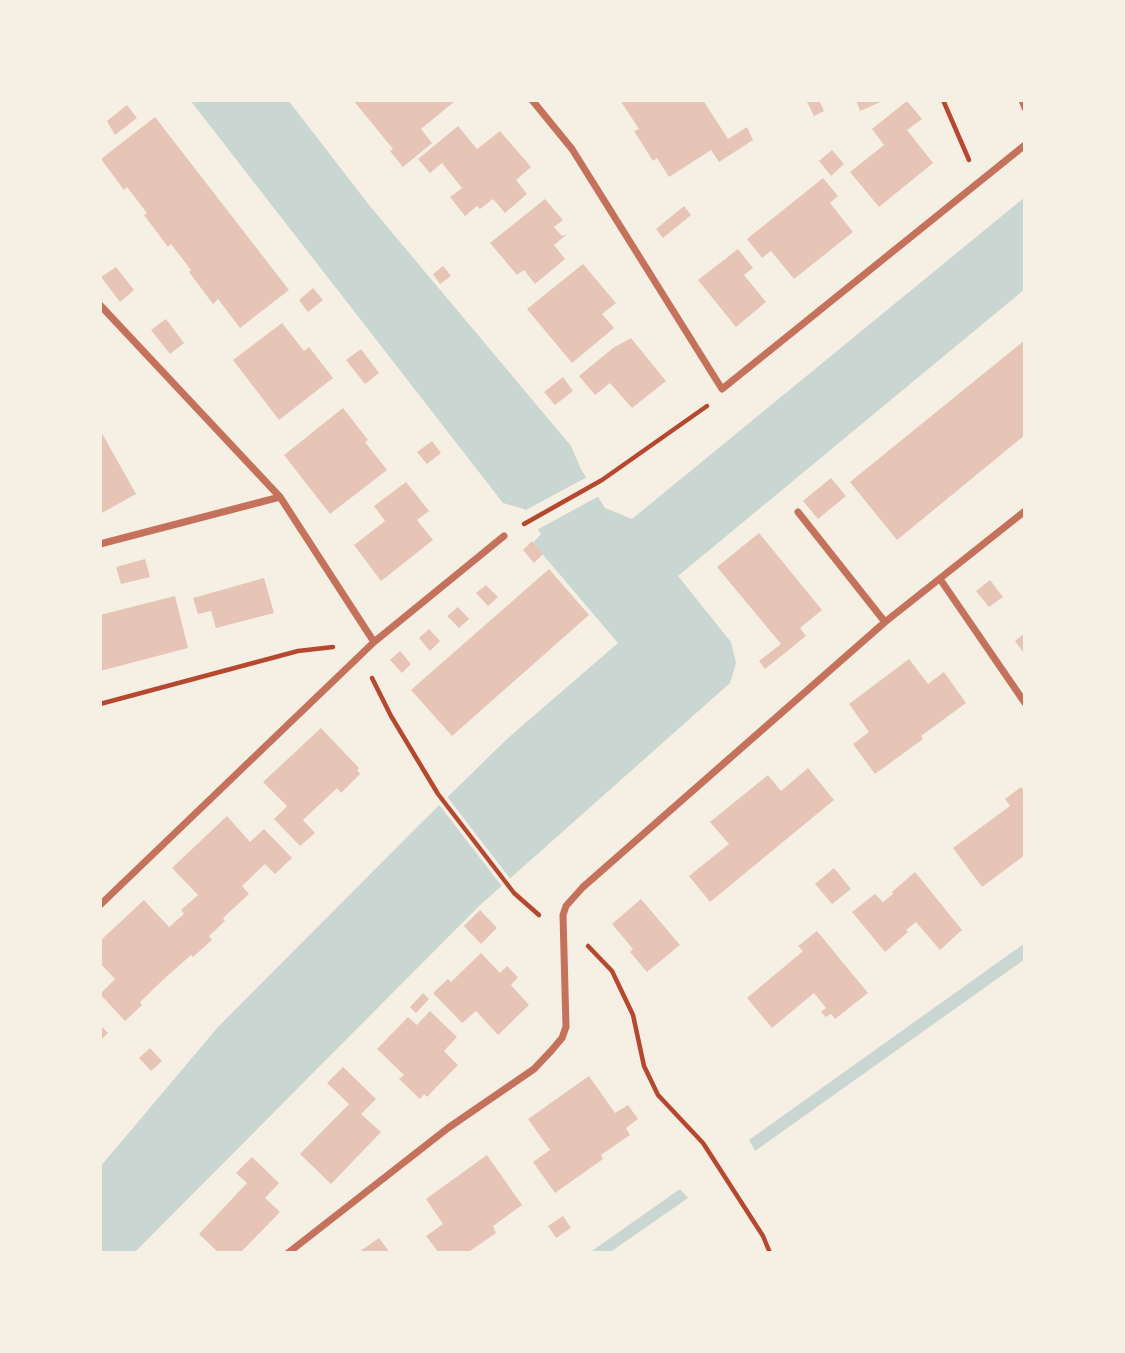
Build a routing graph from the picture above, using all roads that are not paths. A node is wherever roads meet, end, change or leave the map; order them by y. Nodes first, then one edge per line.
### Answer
1 (532, 100) edge
2 (1022, 100) edge
3 (1025, 108) edge
4 (1025, 145) edge
5 (100, 304) edge
6 (280, 497) junction
7 (1025, 511) edge
8 (798, 512) dead end
9 (504, 536) dead end
10 (100, 544) edge
11 (940, 579) junction
12 (885, 622) junction
13 (374, 642) junction
14 (1025, 703) edge
15 (100, 905) edge
16 (288, 1253) edge

1 - 4 street
2 - 3 street
5 - 6 street
6 - 10 street
6 - 13 street
7 - 11 street
8 - 12 street
9 - 13 street
11 - 12 street
11 - 14 street
12 - 16 street
13 - 15 street

